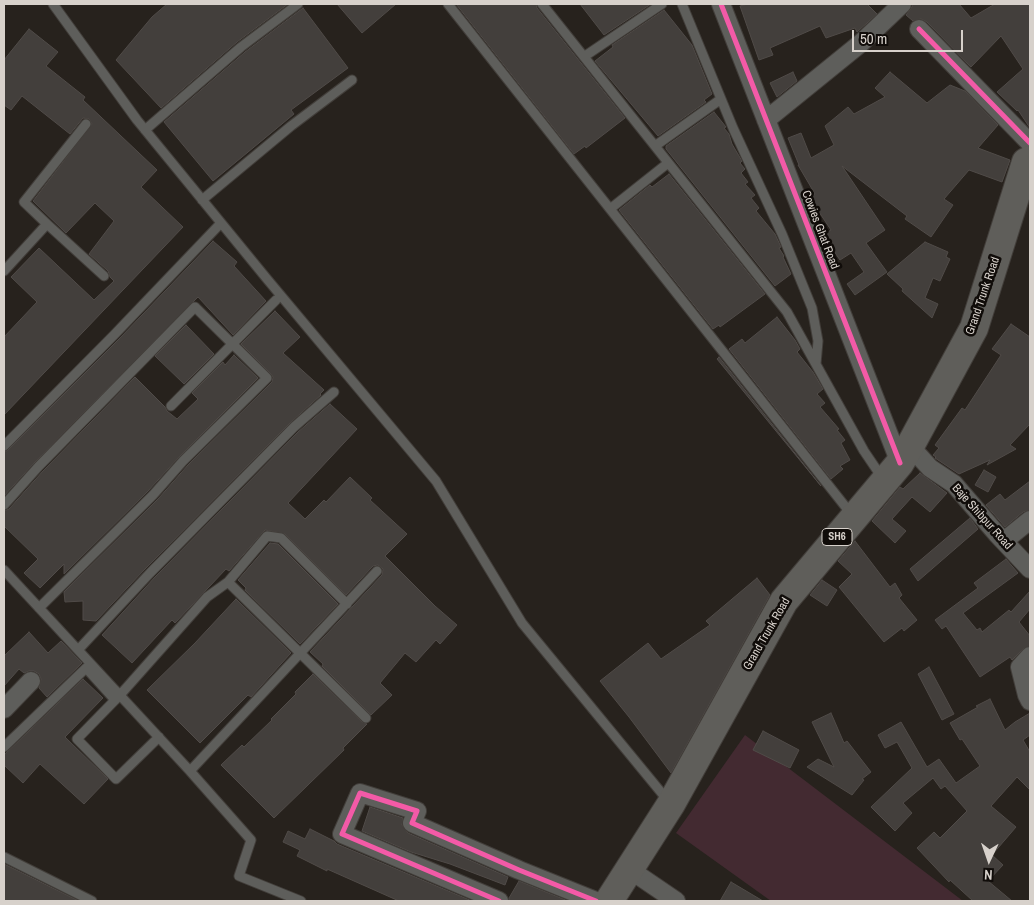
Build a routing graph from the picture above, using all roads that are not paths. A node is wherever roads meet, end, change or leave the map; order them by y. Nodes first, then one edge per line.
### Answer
1 (53, 4) edge
2 (298, 4) edge
3 (448, 4) edge
4 (542, 4) edge
5 (662, 4) edge
6 (682, 4) edge
7 (721, 4) edge
8 (902, 4) edge
9 (919, 29) dead end
10 (585, 56) junction
11 (352, 80) dead end
12 (721, 99) junction
13 (766, 120) junction
14 (86, 124) dead end
15 (145, 130) junction
16 (1030, 143) edge
17 (655, 146) junction
18 (1030, 160) edge
19 (668, 164) junction
20 (202, 200) junction
21 (610, 209) junction
22 (221, 223) junction
23 (47, 224) junction
24 (4, 271) edge
25 (104, 276) dead end
26 (276, 300) dead end
27 (232, 345) junction
28 (816, 364) junction
29 (334, 392) dead end
30 (171, 406) dead end
31 (4, 446) edge
32 (898, 463) junction
33 (4, 505) edge
34 (854, 518) junction
35 (1030, 520) edge
36 (1004, 541) junction
37 (1030, 569) edge
38 (4, 570) edge
39 (378, 570) dead end
40 (228, 582) junction
41 (347, 604) junction
42 (39, 608) junction
43 (78, 650) junction
44 (301, 653) junction
45 (1030, 656) edge
46 (32, 681) dead end
47 (118, 698) junction
48 (1030, 701) edge
49 (4, 709) edge
50 (366, 718) dead end
51 (159, 736) junction
52 (4, 746) edge
53 (190, 771) junction
54 (671, 804) junction
55 (4, 857) edge
56 (629, 869) junction
57 (92, 901) edge
58 (301, 901) edge
59 (500, 901) edge
60 (596, 901) edge
61 (609, 901) edge
62 (676, 901) edge

1 - 15 lane
2 - 15 lane
3 - 21 lane
4 - 10 lane
5 - 10 lane
6 - 12 lane
7 - 13 street, Cowies Ghat Road
8 - 13 street
9 - 16 street
10 - 17 lane
11 - 20 lane
12 - 17 lane
12 - 28 lane
13 - 32 street, Cowies Ghat Road
14 - 23 lane
15 - 20 lane
17 - 19 lane
18 - 32 main road, Grand Trunk Road / SH6
19 - 21 lane
19 - 28 lane
20 - 22 lane
21 - 34 lane
22 - 31 lane
22 - 54 lane
23 - 24 lane
23 - 25 lane
26 - 27 lane
27 - 30 lane
27 - 33 lane
27 - 42 lane
28 - 32 lane
29 - 43 lane
32 - 34 main road, Grand Trunk Road / SH6
32 - 36 street, Baje Shibpur Road
34 - 54 main road, Grand Trunk Road / SH6
35 - 36 street
36 - 37 street, Baje Shibpur Road
38 - 42 lane
39 - 41 lane
40 - 41 lane
40 - 44 lane
40 - 47 lane
41 - 44 lane
42 - 43 lane
43 - 47 lane
44 - 50 lane
44 - 53 lane
45 - 48 street
46 - 49 street
47 - 51 lane
47 - 51 lane
47 - 52 lane
51 - 53 lane
53 - 58 lane
54 - 56 main road, Grand Trunk Road / SH6
55 - 57 lane
56 - 61 main road, Grand Trunk Road / SH6
56 - 62 street
59 - 60 street

